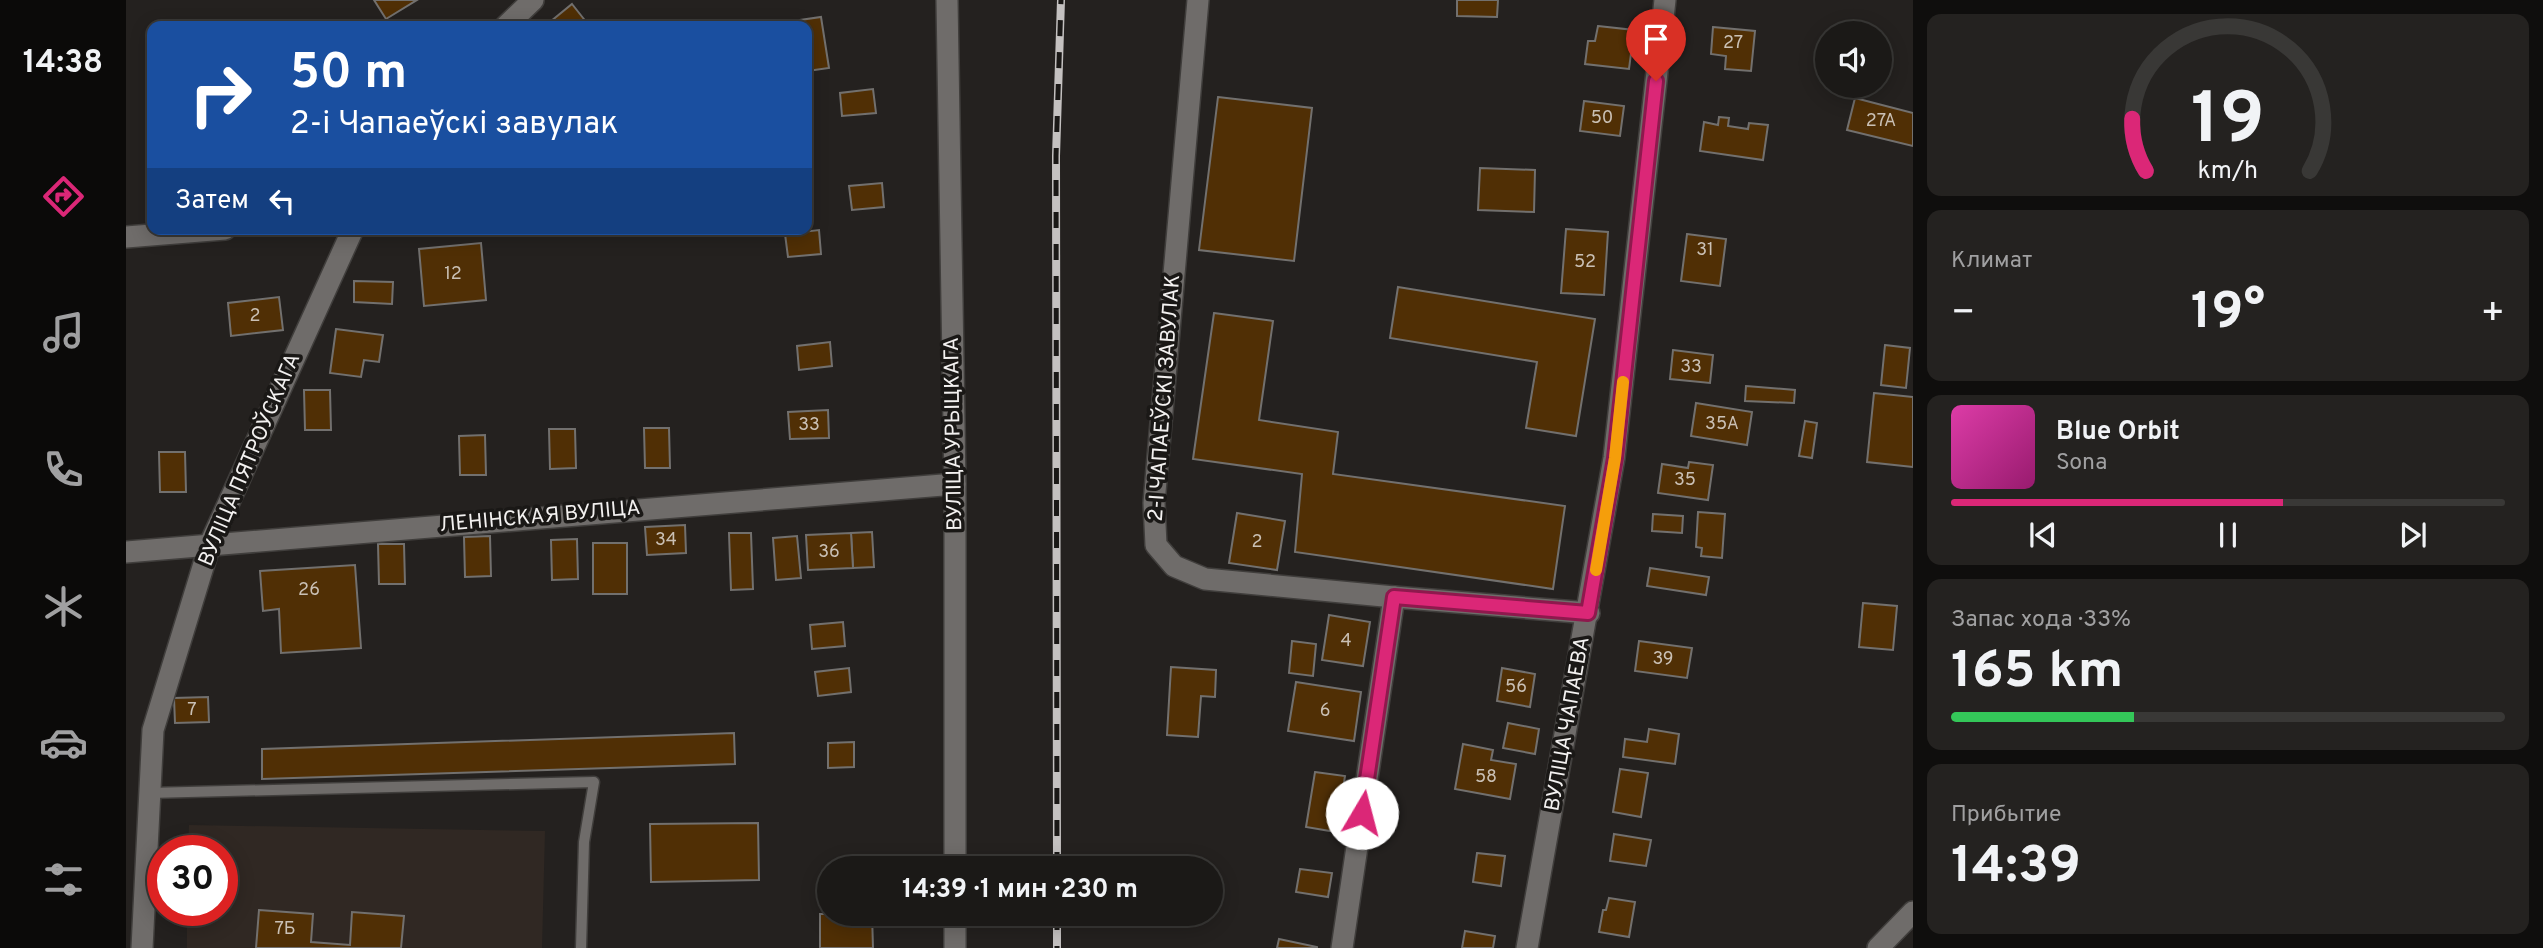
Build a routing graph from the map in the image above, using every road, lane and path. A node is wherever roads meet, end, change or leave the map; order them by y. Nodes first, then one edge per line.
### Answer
1 (533, 0) edge
2 (947, 0) edge
3 (1198, 0) edge
4 (1665, 0) edge
5 (511, 21) edge
6 (151, 235) edge
7 (349, 235) edge
8 (126, 237) edge
9 (955, 484) junction
10 (210, 544) junction
11 (126, 552) edge
12 (1394, 597) junction
13 (1588, 613) junction
14 (149, 793) junction
15 (955, 856) edge
16 (1913, 912) edge
17 (955, 926) edge
18 (142, 948) edge
19 (581, 948) edge
20 (955, 948) edge
21 (1342, 948) edge
22 (1527, 948) edge
23 (1878, 948) edge

1 - 5 street
2 - 9 street, ВУЛІЦА УРЫЦКАГА
3 - 12 street, 2-І ЧАПАЕЎСКІ ЗАВУЛАК
4 - 13 street, ВУЛІЦА ЧАПАЕВА
6 - 8 street
7 - 10 street, ВУЛІЦА ПЯТРОЎСКАГА
9 - 10 street, ЛЕНІНСКАЯ ВУЛІЦА
9 - 15 street, ВУЛІЦА УРЫЦКАГА
10 - 11 street, ЛЕНІНСКАЯ ВУЛІЦА
10 - 14 street, ВУЛІЦА ПЯТРОЎСКАГА
12 - 13 street, 2-І ЧАПАЕЎСКІ ЗАВУЛАК
12 - 21 street
13 - 22 street, ВУЛІЦА ЧАПАЕВА
14 - 18 street, ВУЛІЦА ПЯТРОЎСКАГА
14 - 19 lane
16 - 23 street
17 - 20 street

